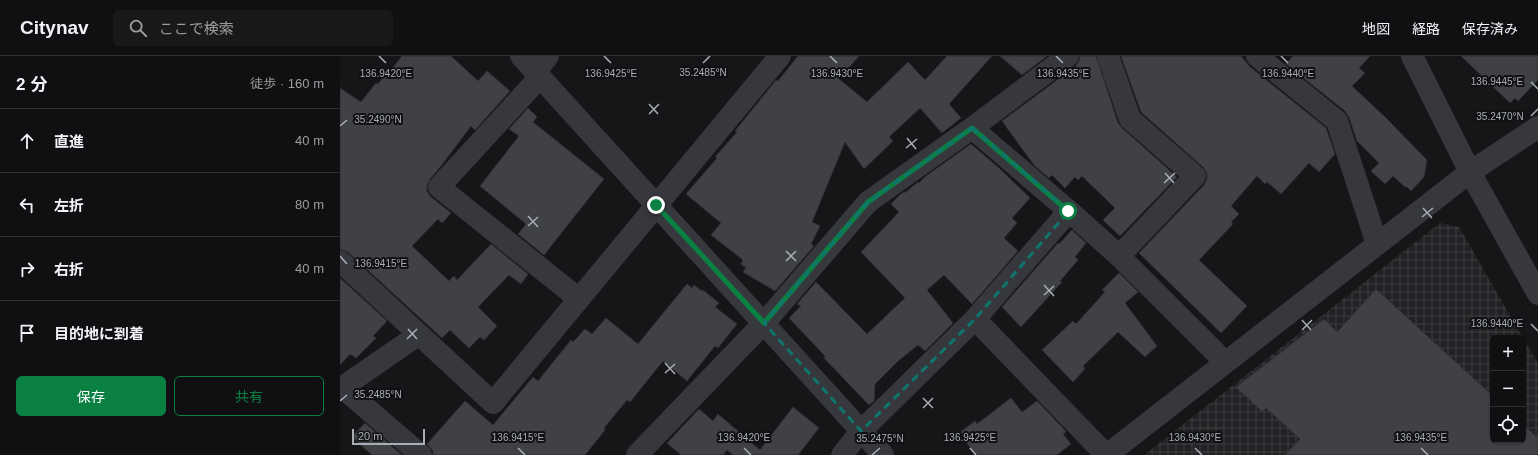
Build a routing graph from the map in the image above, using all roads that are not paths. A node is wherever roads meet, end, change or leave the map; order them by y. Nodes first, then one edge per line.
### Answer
1 (521, 56) edge
2 (780, 56) edge
3 (1068, 56) edge
4 (1108, 56) edge
5 (1257, 56) edge
6 (1412, 56) edge
7 (541, 68) edge
8 (1538, 127) edge
9 (972, 128) junction
10 (1470, 172) junction
11 (656, 205) junction
12 (1068, 211) junction
13 (1377, 244) junction
14 (1119, 256) junction
15 (340, 261) edge
16 (1538, 294) edge
17 (579, 299) junction
18 (975, 319) junction
19 (764, 323) junction
20 (418, 334) junction
21 (1225, 362) junction
22 (342, 388) edge
23 (861, 431) junction
24 (421, 455) edge
25 (636, 455) edge
26 (842, 455) edge
27 (883, 455) edge
28 (1107, 455) edge

1 - 7 street
2 - 11 street
3 - 9 street
4 - 14 street
5 - 13 street
6 - 10 street
7 - 11 street
7 - 17 street
8 - 10 street
9 - 12 street
9 - 19 street
10 - 13 street
10 - 16 street
11 - 17 street
11 - 19 street
12 - 14 street
12 - 18 street
13 - 21 street
14 - 21 street
15 - 20 street
17 - 20 street
18 - 23 street
18 - 28 street
19 - 23 street
19 - 25 street
20 - 22 street
21 - 28 street
22 - 24 street
23 - 26 street
23 - 27 street

